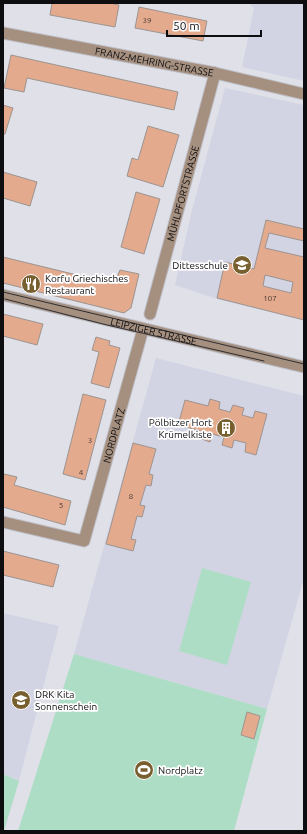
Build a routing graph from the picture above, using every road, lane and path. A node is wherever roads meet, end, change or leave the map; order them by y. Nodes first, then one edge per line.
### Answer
1 (3, 33) edge
2 (215, 73) junction
3 (304, 94) edge
4 (3, 295) edge
5 (150, 314) dead end
6 (143, 329) junction
7 (304, 367) edge
8 (3, 522) edge

1 - 2 street, FRANZ-MEHRING-STRASSE
2 - 3 street, FRANZ-MEHRING-STRASSE
2 - 5 street, MÜHLPFORTSTRASSE
4 - 6 street, LEIPZIGER STRASSE
6 - 7 street, LEIPZIGER STRASSE
6 - 8 street, NORDPLATZ

